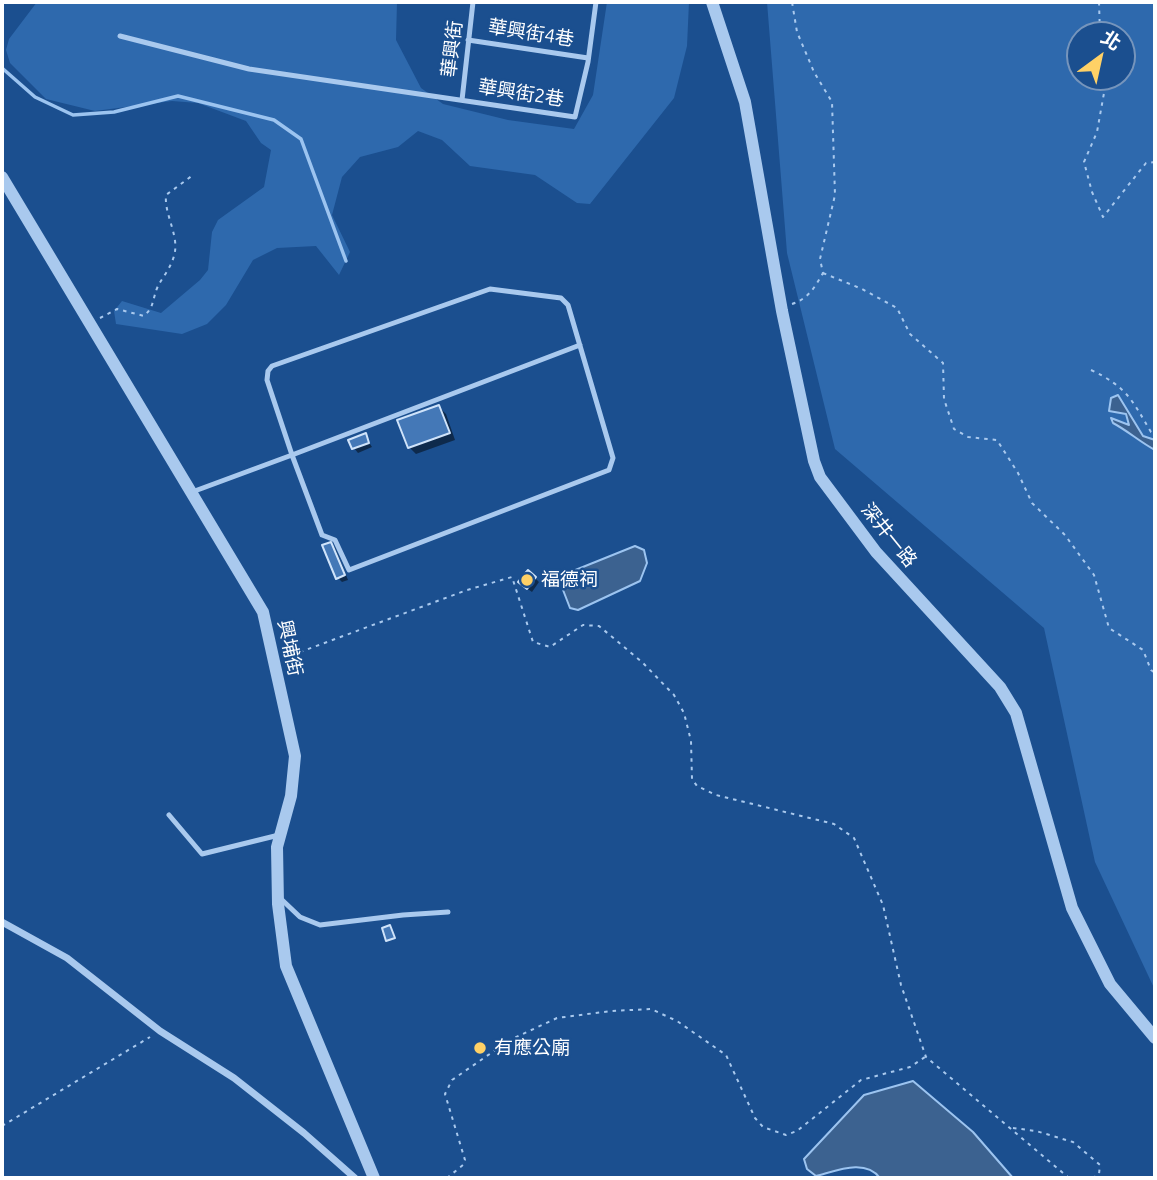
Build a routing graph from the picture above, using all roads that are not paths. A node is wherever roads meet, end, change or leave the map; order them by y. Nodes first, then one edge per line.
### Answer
1 (473, 2) edge
2 (596, 2) edge
3 (712, 2) edge
4 (120, 36) dead end
5 (468, 40) junction
6 (588, 58) junction
7 (462, 100) junction
8 (2, 177) edge
9 (580, 345) junction
10 (292, 456) junction
11 (192, 492) junction
12 (169, 815) dead end
13 (280, 835) junction
14 (278, 895) junction
15 (448, 912) dead end
16 (2, 922) edge
17 (1155, 1038) edge
18 (355, 1178) edge
19 (374, 1178) edge

1 - 5 lane, 華興街
2 - 6 lane
3 - 17 street, 深井一路
4 - 7 lane, 華興街2巷
5 - 6 lane, 華興街4巷
5 - 7 lane, 華興街
6 - 7 lane, 華興街2巷
8 - 11 street, 興埔街
9 - 10 lane
9 - 10 lane
9 - 10 lane
10 - 11 lane
11 - 13 street, 興埔街
12 - 13 lane
13 - 14 street, 興埔街
14 - 15 lane
14 - 19 street, 興埔街
16 - 18 street

